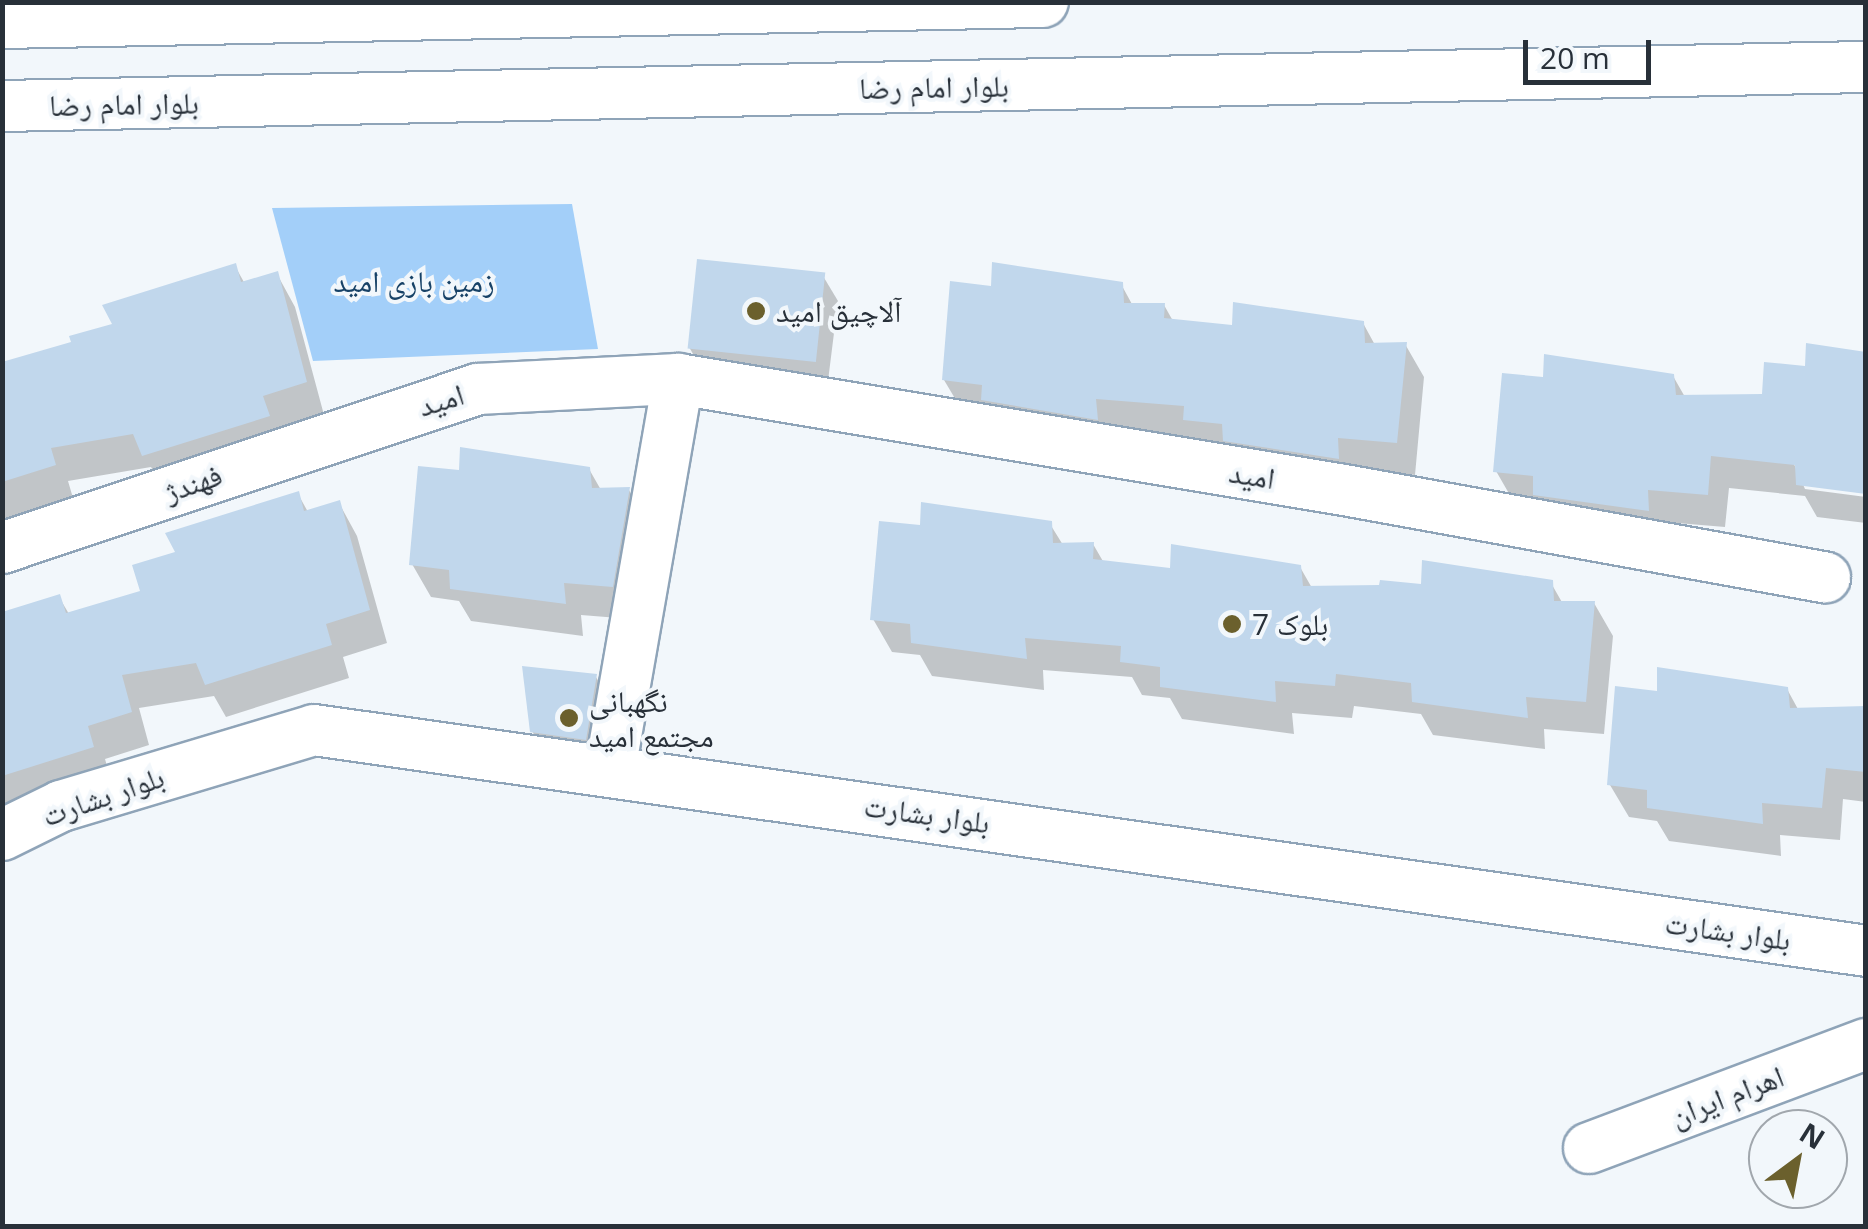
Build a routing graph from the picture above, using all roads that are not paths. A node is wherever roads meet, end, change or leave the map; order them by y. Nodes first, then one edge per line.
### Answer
1 (1043, 2) edge
2 (2, 23) edge
3 (1866, 67) edge
4 (2, 106) edge
5 (678, 379) junction
6 (384, 418) joint
7 (2, 548) edge
8 (1825, 577) dead end
9 (610, 770) junction
10 (2, 835) edge
11 (1866, 951) edge
12 (1866, 1044) edge
13 (1590, 1148) dead end

1 - 2 street
3 - 4 street, بلوار امام رضا
5 - 6 street, امید
5 - 8 street, امید
5 - 9 street
6 - 7 street, فهندژ
9 - 10 street, بلوار بشارت
9 - 11 street, بلوار بشارت
12 - 13 street, اهرام ایران

